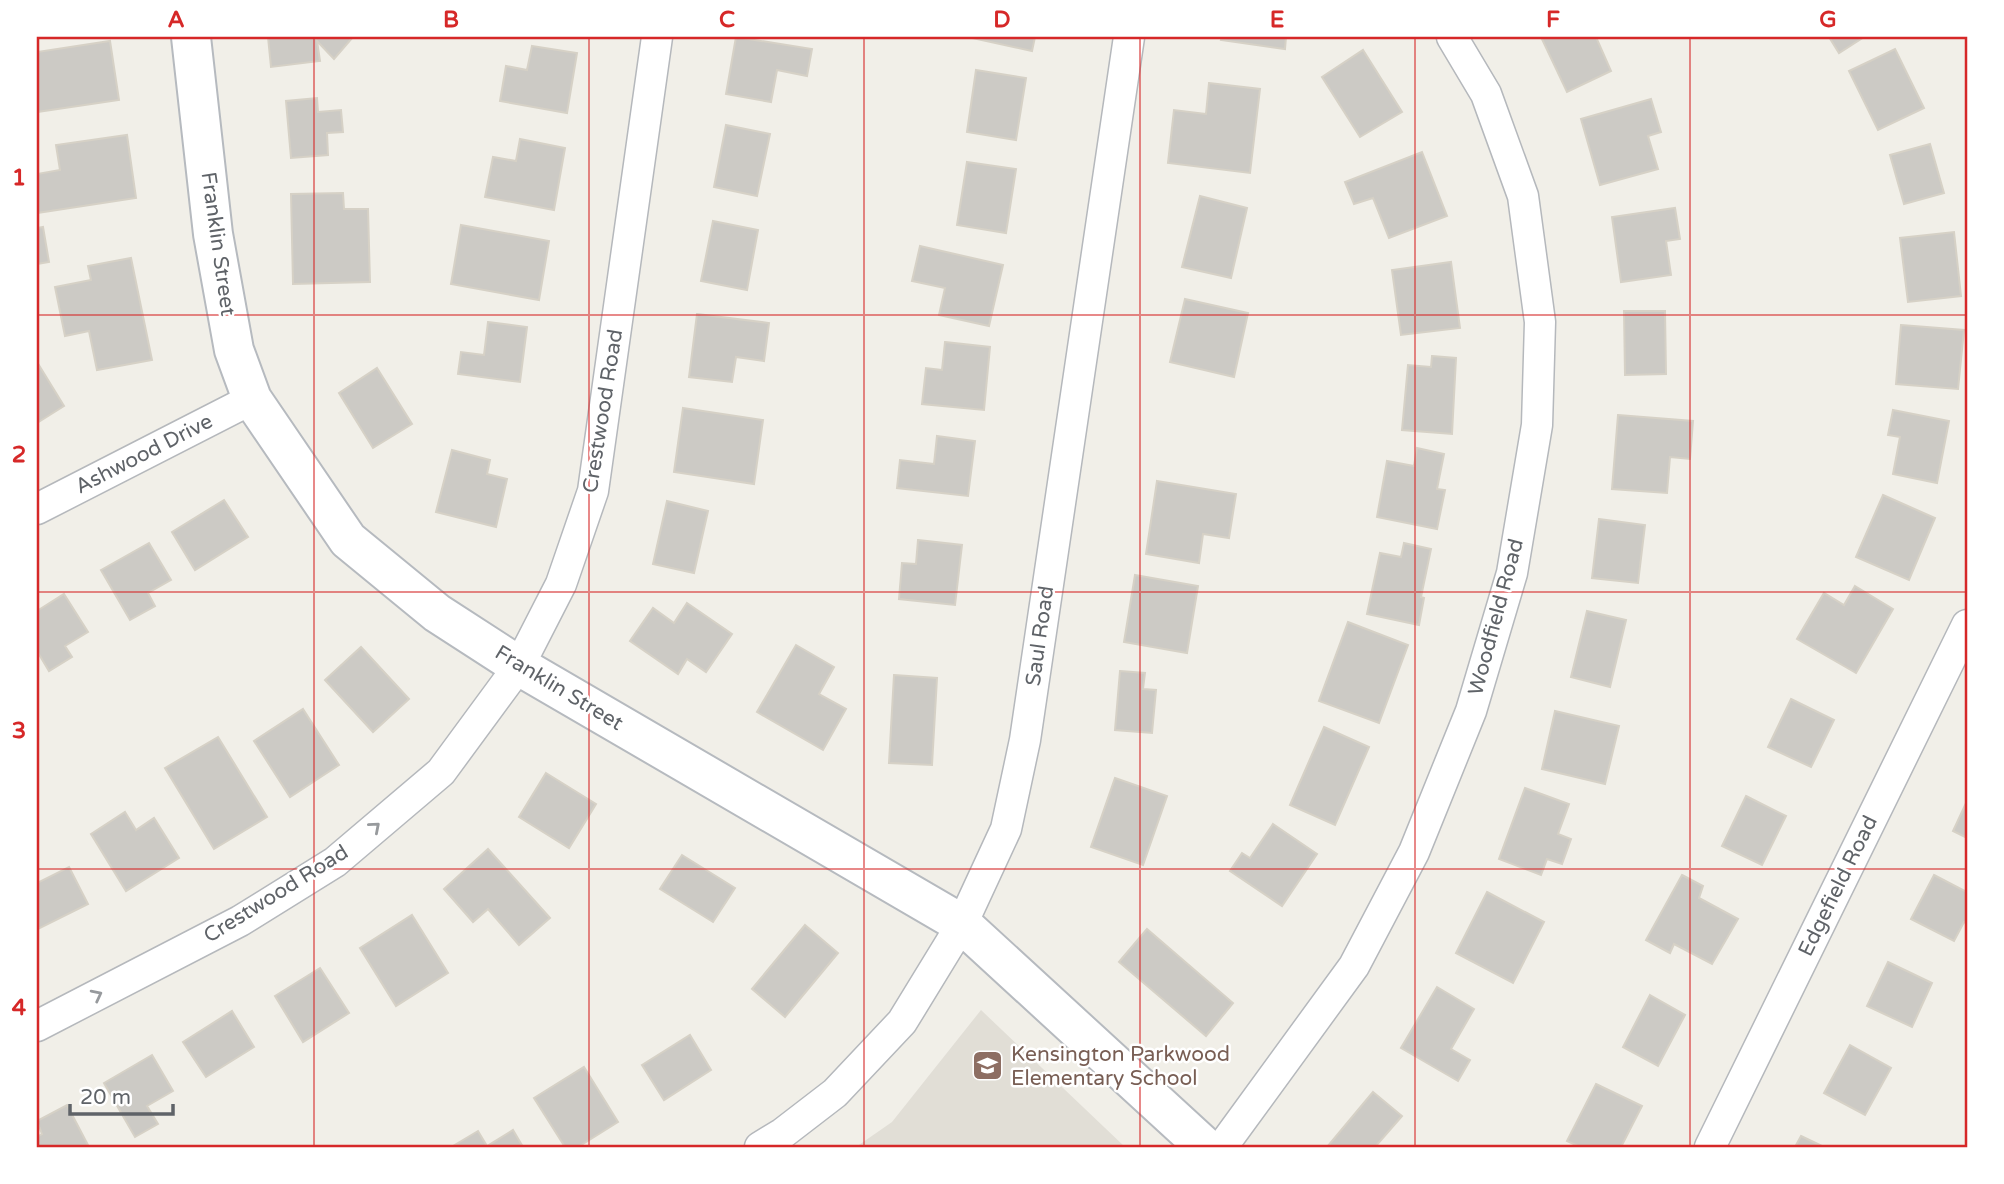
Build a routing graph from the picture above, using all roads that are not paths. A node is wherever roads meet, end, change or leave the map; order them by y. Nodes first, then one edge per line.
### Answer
1 (191, 37) edge
2 (657, 37) edge
3 (1129, 37) edge
4 (1452, 37) edge
5 (251, 399) junction
6 (37, 509) edge
7 (1967, 625) edge
8 (519, 666) junction
9 (962, 924) junction
10 (37, 1026) edge
11 (761, 1147) edge
12 (1205, 1147) edge
13 (1222, 1147) edge
14 (1710, 1147) edge

1 - 5 street, Franklin Street
2 - 8 street, Crestwood Road
3 - 9 street, Saul Road
4 - 13 street, Woodfield Road
5 - 6 street, Ashwood Drive
5 - 8 street, Franklin Street
7 - 14 street, Edgefield Road
8 - 9 street, Franklin Street
10 -> 8 street, Crestwood Road
9 - 11 street, Saul Road
9 - 12 street, Franklin Street

